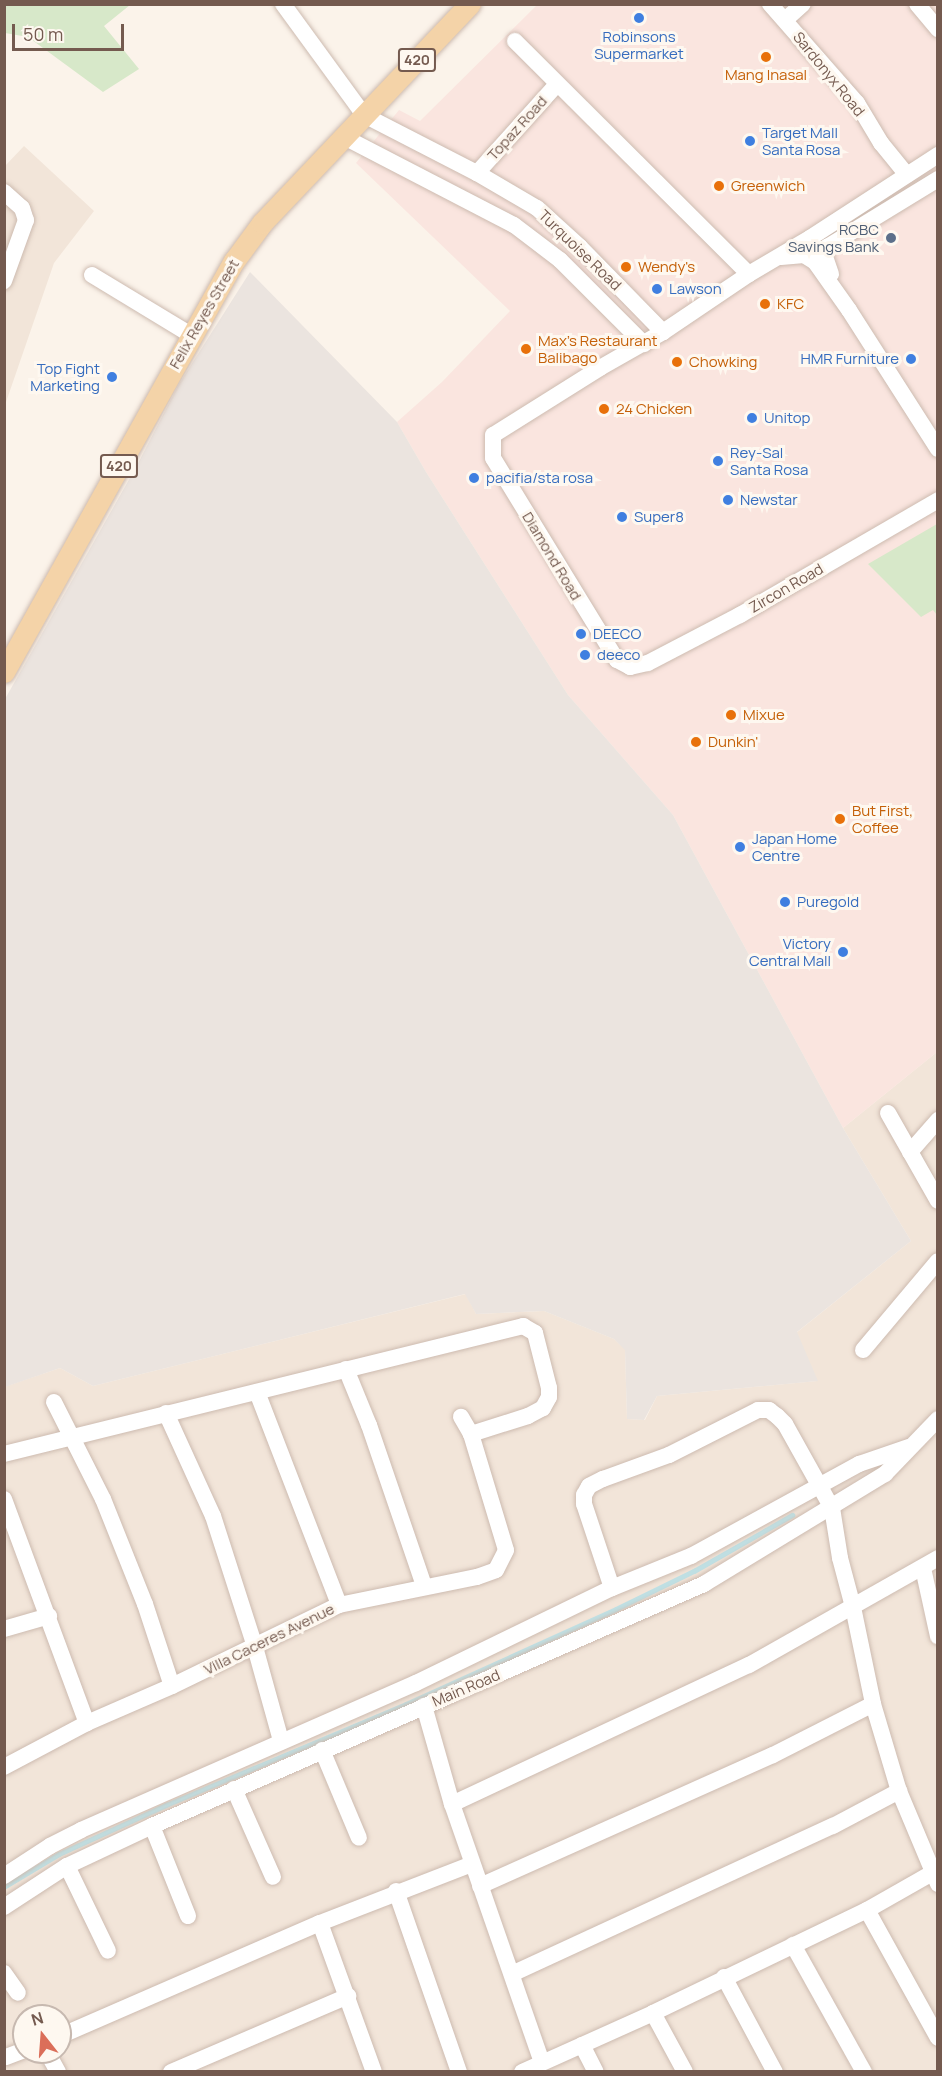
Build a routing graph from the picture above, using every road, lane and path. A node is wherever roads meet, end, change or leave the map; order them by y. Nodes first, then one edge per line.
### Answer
1 (284, 4) edge
2 (470, 4) edge
3 (770, 4) edge
4 (803, 4) edge
5 (917, 4) edge
6 (785, 20) junction
7 (938, 29) edge
8 (515, 41) dead end
9 (557, 84) junction
10 (364, 115) junction
11 (344, 137) junction
12 (938, 155) edge
13 (482, 167) junction
14 (907, 176) junction
15 (938, 179) edge
16 (4, 192) edge
17 (776, 258) junction
18 (749, 274) junction
19 (92, 275) dead end
20 (4, 281) edge
21 (849, 310) junction
22 (663, 332) junction
23 (191, 335) junction
24 (644, 344) junction
25 (938, 449) edge
26 (938, 500) edge
27 (630, 667) joint
28 (4, 672) edge
29 (888, 1113) dead end
30 (938, 1120) edge
31 (910, 1152) junction
32 (938, 1201) edge
33 (938, 1261) edge
34 (863, 1350) dead end
35 (346, 1369) junction
36 (257, 1392) junction
37 (54, 1402) dead end
38 (166, 1413) junction
39 (461, 1417) dead end
40 (938, 1419) edge
41 (471, 1434) junction
42 (73, 1439) junction
43 (913, 1446) junction
44 (4, 1454) edge
45 (819, 1485) junction
46 (4, 1499) edge
47 (832, 1508) junction
48 (938, 1558) edge
49 (923, 1568) junction
50 (424, 1586) junction
51 (612, 1588) junction
52 (339, 1605) junction
53 (854, 1607) junction
54 (935, 1614) edge
55 (49, 1616) junction
56 (4, 1629) edge
57 (938, 1636) edge
58 (255, 1647) junction
59 (172, 1686) junction
60 (873, 1704) junction
61 (424, 1706) junction
62 (87, 1723) junction
63 (281, 1741) junction
64 (322, 1750) junction
65 (4, 1767) edge
66 (234, 1789) junction
67 (899, 1791) junction
68 (452, 1804) junction
69 (152, 1826) junction
70 (359, 1838) dead end
71 (472, 1863) junction
72 (67, 1866) junction
73 (4, 1876) edge
74 (273, 1877) dead end
75 (935, 1878) edge
76 (480, 1886) junction
77 (396, 1891) junction
78 (4, 1906) edge
79 (867, 1910) junction
80 (188, 1916) dead end
81 (320, 1923) junction
82 (793, 1945) junction
83 (108, 1951) dead end
84 (4, 1973) edge
85 (512, 1974) junction
86 (724, 1977) junction
87 (18, 1993) dead end
88 (348, 1996) junction
89 (652, 2013) junction
90 (72, 2031) edge
91 (938, 2038) edge
92 (582, 2045) junction
93 (12, 2055) edge
94 (6, 2057) dead end
95 (542, 2062) junction
96 (372, 2071) edge
97 (171, 2072) edge
98 (459, 2072) edge
99 (522, 2072) edge
100 (596, 2072) edge
101 (685, 2072) edge
102 (775, 2072) edge
103 (864, 2072) edge

1 - 10 street
2 - 10 main road, Felix Reyes Street / 420
3 - 6 street, Sardonyx Road
4 - 6 street
5 - 7 street
6 - 14 street, Sardonyx Road
8 - 9 street
9 - 13 street, Topaz Road
9 - 18 street
10 - 11 main road, Felix Reyes Street / 420
10 - 13 street, Turquoise Road
11 - 23 main road, Felix Reyes Street / 420
11 - 24 street, Turquoise Road
12 - 14 street
13 - 22 street, Turquoise Road
14 - 17 street
15 - 21 street
16 - 20 street
17 - 18 street
17 - 21 street
18 - 22 street
19 - 23 street
21 - 25 street
22 - 24 street
23 - 28 main road, Felix Reyes Street / 420
24 - 27 street, Diamond Road
26 - 27 street, Zircon Road
29 - 31 street
30 - 31 street
31 - 32 street
33 - 34 street
35 - 36 street
35 - 41 street
35 - 50 street
36 - 38 street
36 - 52 street
37 - 42 street
38 - 42 street
38 - 58 street
39 - 41 street, Villa Caceres Avenue
40 - 43 street, Main Road
41 - 50 street, Villa Caceres Avenue
42 - 44 street
42 - 59 street
43 - 45 street, Main Road
43 - 47 street, Main Road
45 - 47 street
45 - 51 street, Main Road
45 - 51 street
46 - 55 street
47 - 53 street
47 - 61 street, Main Road
48 - 49 street
49 - 53 street
49 - 54 street
50 - 52 street, Villa Caceres Avenue
51 - 63 street, Main Road
52 - 58 street, Villa Caceres Avenue
53 - 60 street
53 - 68 street
54 - 57 street
55 - 56 street
55 - 62 street
58 - 59 street, Villa Caceres Avenue
58 - 63 street
59 - 62 street, Villa Caceres Avenue
60 - 67 street
60 - 76 street
61 - 64 street, Main Road
61 - 68 street
62 - 65 street, Villa Caceres Avenue
63 - 73 street, Main Road
64 - 66 street, Main Road
64 - 70 street
66 - 69 street, Main Road
66 - 74 street
67 - 75 street
67 - 85 street
68 - 71 street
69 - 72 street, Main Road
69 - 80 street
71 - 76 street
71 - 77 street
72 - 78 street, Main Road
72 - 83 street
75 - 79 street
76 - 85 street
77 - 81 street
77 - 98 street
79 - 82 street
79 - 91 street
81 - 88 street
81 - 90 street
82 - 86 street
82 - 103 street
84 - 87 street
85 - 95 street
86 - 89 street
86 - 102 street
88 - 96 street
88 - 97 street
89 - 92 street
89 - 101 street
92 - 95 street
92 - 100 street
93 - 94 street
95 - 99 street

